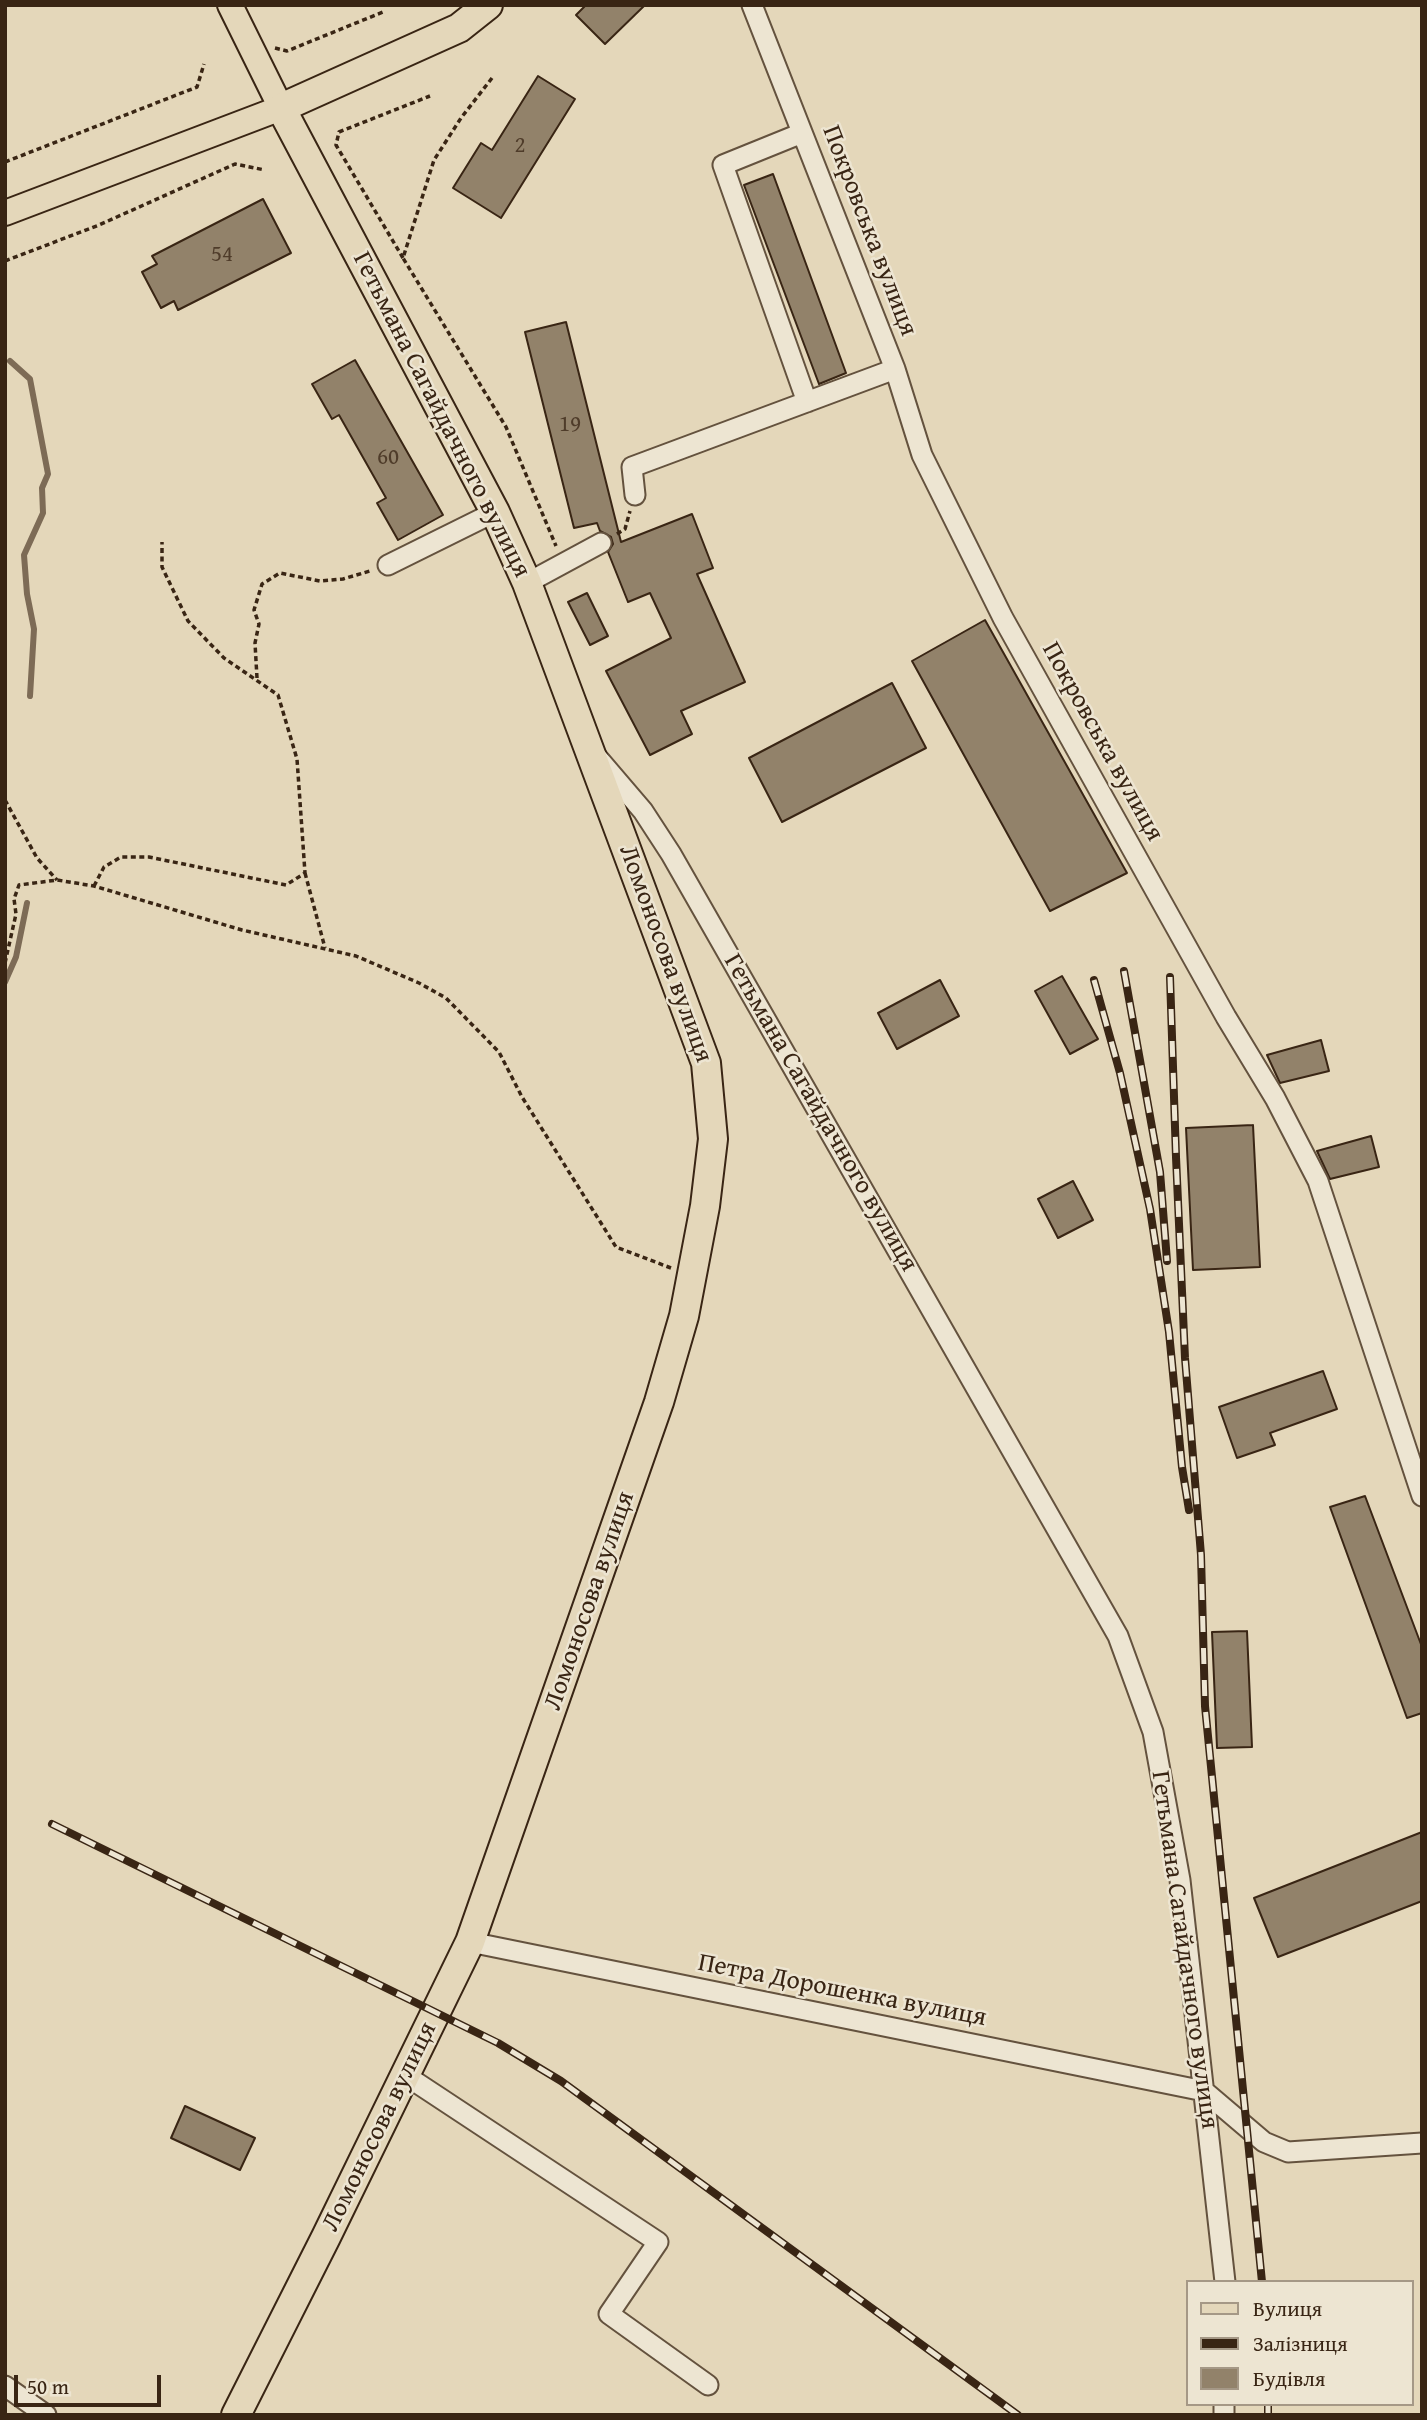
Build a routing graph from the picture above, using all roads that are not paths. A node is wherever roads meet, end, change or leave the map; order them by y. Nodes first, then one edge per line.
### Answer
1 (230, 5) edge
2 (488, 5) edge
3 (752, 5) edge
4 (281, 108) junction
5 (803, 133) junction
6 (5, 213) edge
7 (895, 369) junction
8 (807, 402) junction
9 (635, 495) dead end
10 (495, 512) junction
11 (600, 543) dead end
12 (388, 565) road end
13 (527, 583) junction
14 (591, 751) junction
15 (1422, 1496) edge
16 (470, 1942) junction
17 (405, 2075) junction
18 (1203, 2091) junction
19 (1422, 2143) edge
20 (1225, 2280) edge
21 (708, 2385) dead end
22 (5, 2386) edge
23 (46, 2415) edge
24 (236, 2415) edge

1 - 4 main road, Гетьмана Сагайдачного вулиця
2 - 4 highway
3 - 5 street, Покровська вулиця
4 - 6 main road
4 - 10 highway, Гетьмана Сагайдачного вулиця
5 - 7 street, Покровська вулиця
5 - 8 street
7 - 8 street
7 - 15 street, Покровська вулиця
8 - 9 street
10 - 12 street
10 - 13 highway, Гетьмана Сагайдачного вулиця
11 - 13 street
13 - 14 highway, Гетьмана Сагайдачного вулиця
14 - 16 highway, Ломоносова вулиця
14 - 18 street, Гетьмана Сагайдачного вулиця
16 - 17 highway, Ломоносова вулиця
16 - 18 street, Петра Дорошенка вулиця
17 - 21 street
17 - 24 highway, Ломоносова вулиця
18 - 19 street
18 - 20 street, Гетьмана Сагайдачного вулиця
22 - 23 street

